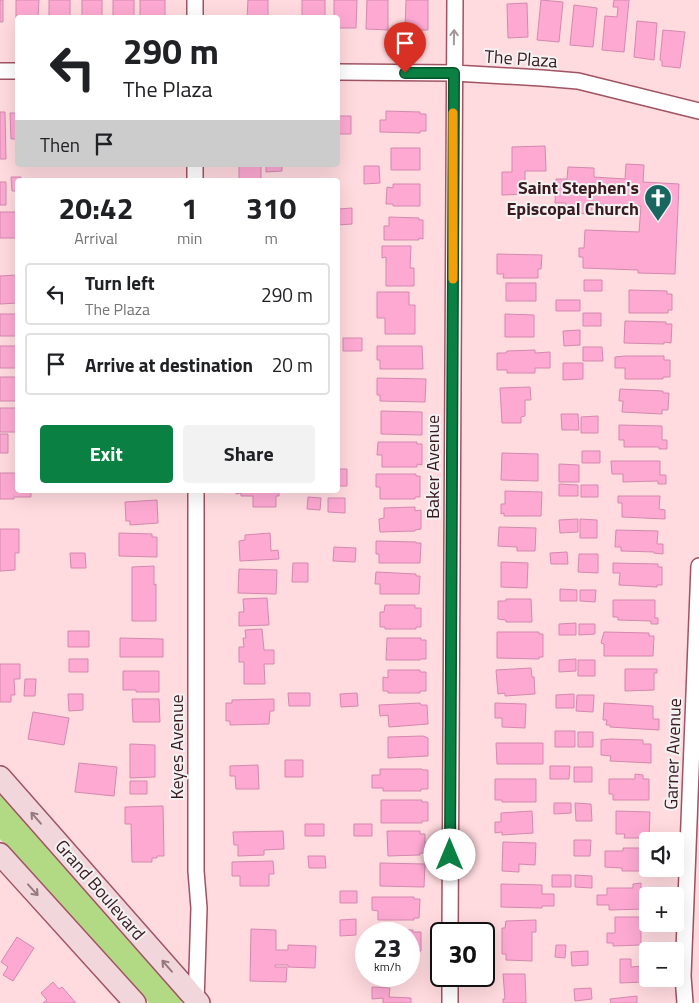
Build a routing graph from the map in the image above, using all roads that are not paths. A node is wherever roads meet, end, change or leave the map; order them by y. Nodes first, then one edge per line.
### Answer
1 (195, 0) edge
2 (455, 0) edge
3 (195, 15) edge
4 (0, 71) edge
5 (15, 71) edge
6 (340, 72) edge
7 (454, 73) junction
8 (699, 111) edge
9 (196, 493) edge
10 (699, 566) edge
11 (0, 777) edge
12 (0, 854) edge
13 (450, 922) edge
14 (450, 987) edge
15 (197, 1002) edge
16 (135, 1003) edge
17 (450, 1003) edge
18 (685, 1003) edge

1 - 3 street
7 -> 2 street, Baker Avenue
4 - 5 street
6 - 7 street, The Plaza
7 - 8 street, The Plaza
7 - 13 street, Baker Avenue
9 - 15 street, Keyes Avenue
10 - 18 street, Garner Avenue
15 -> 11 street, Grand Boulevard
12 -> 16 street
14 - 17 street

